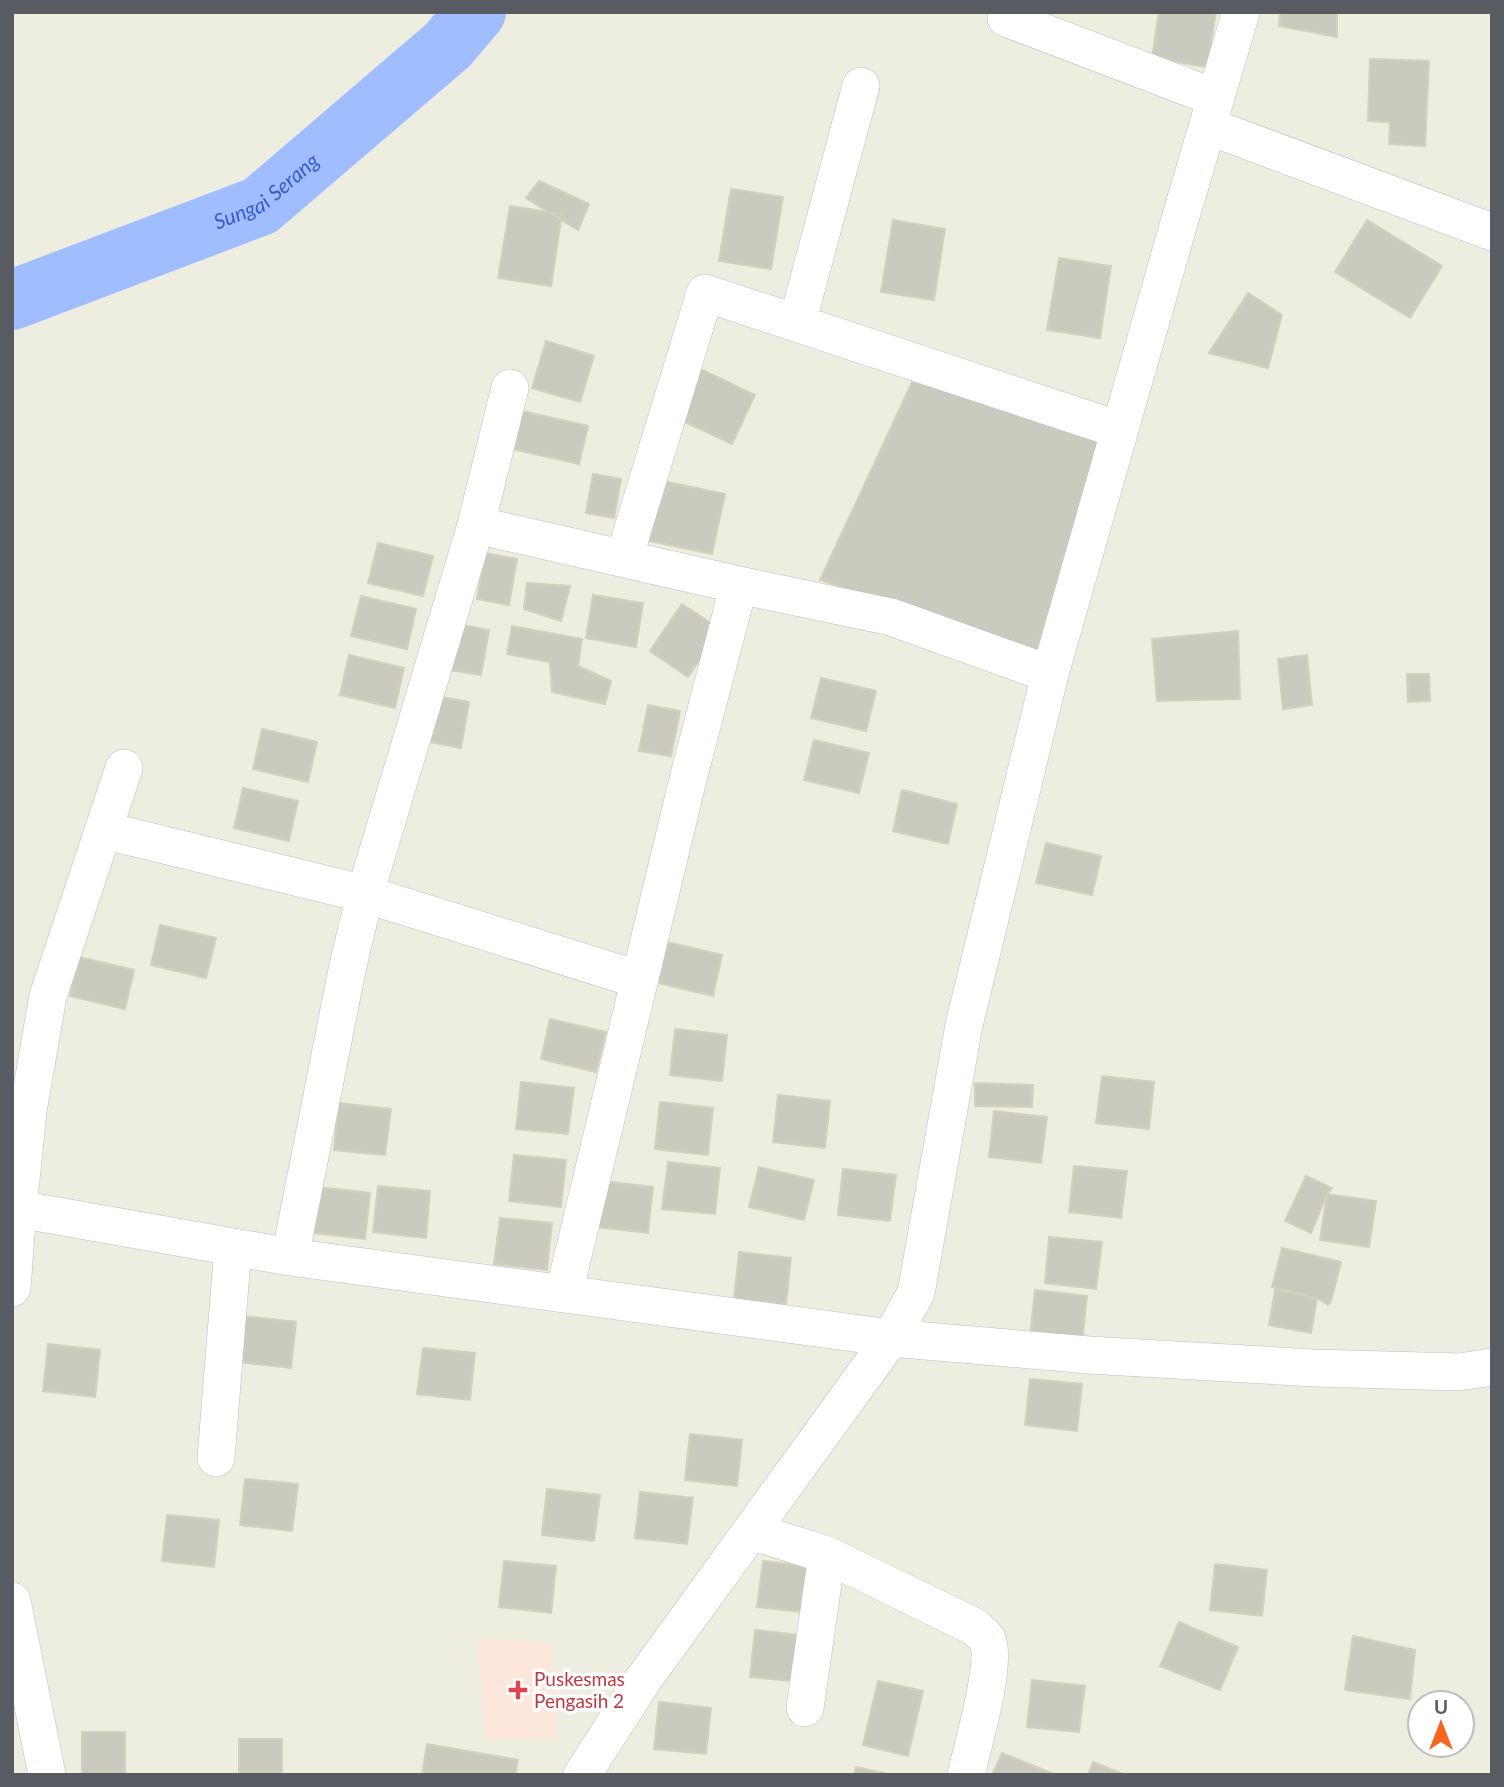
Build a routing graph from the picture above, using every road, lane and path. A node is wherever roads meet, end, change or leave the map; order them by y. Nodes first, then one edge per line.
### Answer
1 (1241, 12) edge
2 (1006, 18) dead end
3 (861, 86) dead end
4 (1212, 112) junction
5 (1492, 232) edge
6 (797, 323) junction
7 (510, 388) dead end
8 (1120, 430) junction
9 (476, 525) junction
10 (624, 558) junction
11 (739, 585) junction
12 (1051, 674) junction
13 (124, 768) dead end
14 (103, 830) junction
15 (365, 894) junction
16 (640, 980) junction
17 (18, 1209) junction
18 (233, 1247) junction
19 (290, 1256) junction
20 (12, 1288) edge
21 (564, 1293) junction
22 (891, 1338) junction
23 (1492, 1367) edge
24 (216, 1458) dead end
25 (751, 1531) junction
26 (827, 1555) junction
27 (12, 1601) edge
28 (805, 1708) dead end
29 (47, 1775) edge
30 (582, 1775) edge
31 (966, 1775) edge

1 - 4 street
2 - 4 street
3 - 6 street
4 - 5 street
4 - 8 street
6 - 8 street
6 - 10 street
7 - 9 street
8 - 12 street
9 - 10 street
9 - 15 street
10 - 11 street
11 - 12 street
11 - 16 street
12 - 22 street
13 - 14 street
14 - 15 street
14 - 17 street
15 - 16 street
15 - 19 street
16 - 21 street
17 - 18 street
17 - 20 street
18 - 19 street
18 - 24 street
19 - 21 street
21 - 22 street
22 - 23 street
22 - 25 street
25 - 26 street
25 - 30 street
26 - 28 street
26 - 31 street
27 - 29 street

